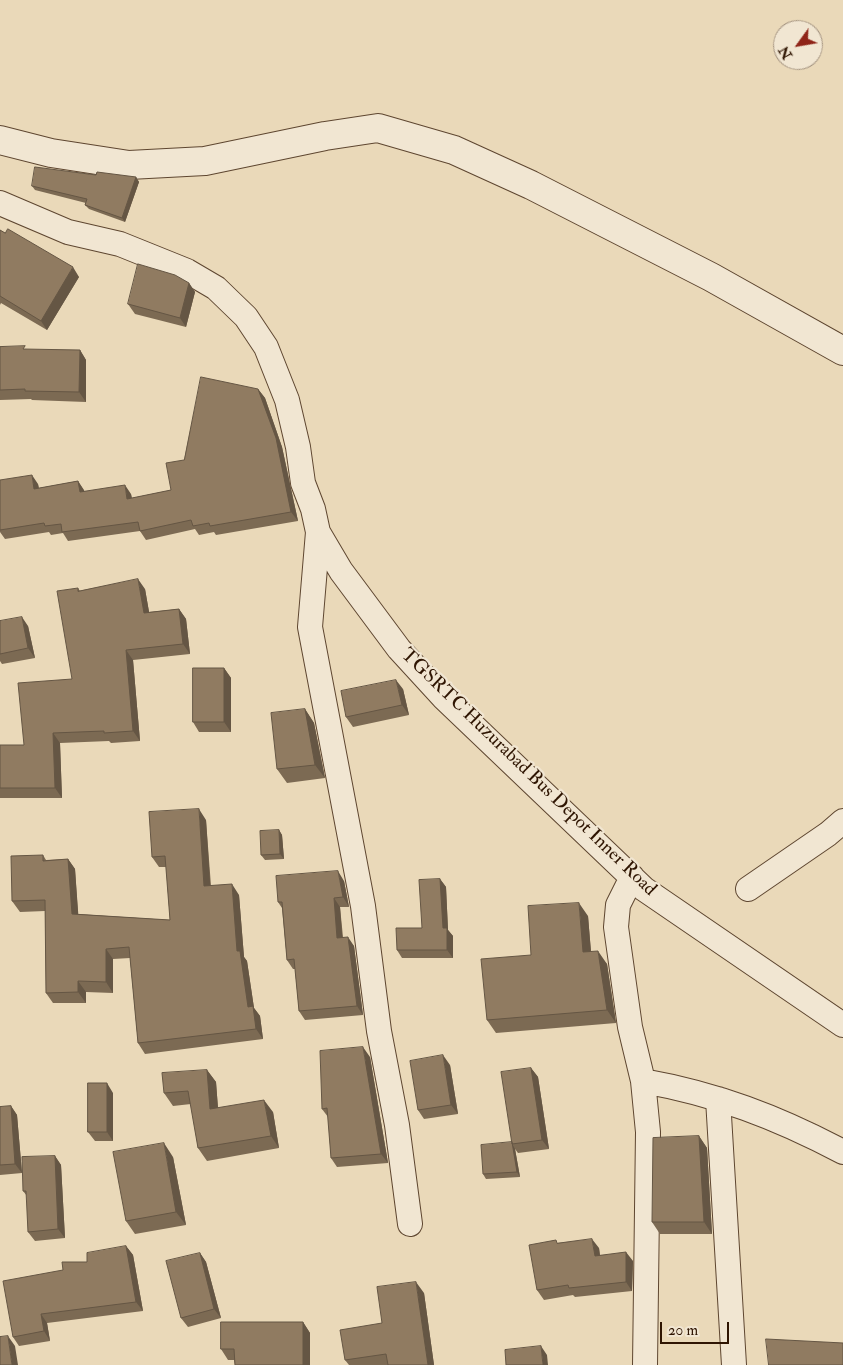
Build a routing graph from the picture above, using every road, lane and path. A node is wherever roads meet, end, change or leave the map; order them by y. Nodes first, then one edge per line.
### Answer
1 (0, 140) edge
2 (0, 202) edge
3 (843, 351) edge
4 (318, 532) junction
5 (843, 821) edge
6 (632, 877) junction
7 (748, 889) dead end
8 (843, 1025) edge
9 (643, 1081) junction
10 (718, 1099) junction
11 (843, 1152) edge
12 (410, 1224) dead end
13 (645, 1365) edge
14 (734, 1365) edge

1 - 3 street
2 - 4 street, TGSRTC Huzurabad Bus Depot Inner Road
4 - 6 street, TGSRTC Huzurabad Bus Depot Inner Road
4 - 12 street
5 - 7 street
6 - 8 street, TGSRTC Huzurabad Bus Depot Inner Road
6 - 9 street
9 - 10 street
9 - 13 street
10 - 11 street
10 - 14 street

